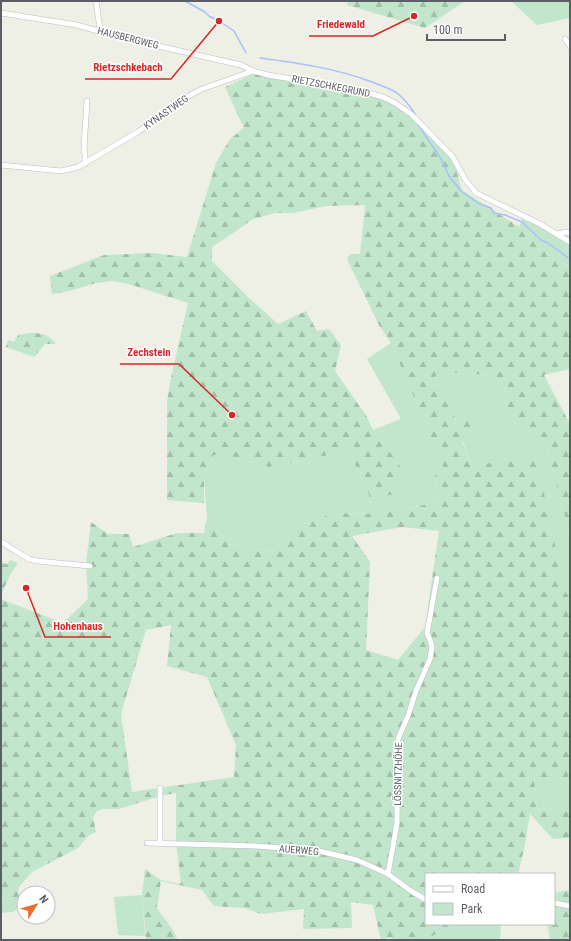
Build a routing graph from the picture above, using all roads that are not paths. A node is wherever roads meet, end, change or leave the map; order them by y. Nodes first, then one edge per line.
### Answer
1 (96, 1) edge
2 (1, 13) edge
3 (99, 31) junction
4 (565, 39) dead end
5 (570, 46) edge
6 (253, 71) junction
7 (88, 101) dead end
8 (85, 164) junction
9 (1, 165) edge
10 (570, 233) edge
11 (558, 234) junction
12 (570, 242) edge
13 (1, 542) edge
14 (90, 566) dead end
15 (436, 578) dead end
16 (160, 788) dead end
17 (147, 843) dead end
18 (160, 843) junction
19 (388, 874) junction
20 (425, 899) edge
21 (555, 903) edge
22 (570, 906) edge

1 - 3 street
2 - 3 street, HAUSBERGWEG
3 - 6 street, HAUSBERGWEG
4 - 5 street
6 - 8 street, KYNASTWEG
6 - 11 street, RIETZSCHKEGRUND
7 - 8 street
8 - 9 street, KYNASTWEG
10 - 11 street
11 - 12 street, RIETZSCHKEGRUND
13 - 14 street
15 - 19 street, LÖSSNITZHÖHE
16 - 18 street
17 - 18 street, AUERWEG
18 - 19 street, AUERWEG
19 - 20 street, AUERWEG
21 - 22 street

